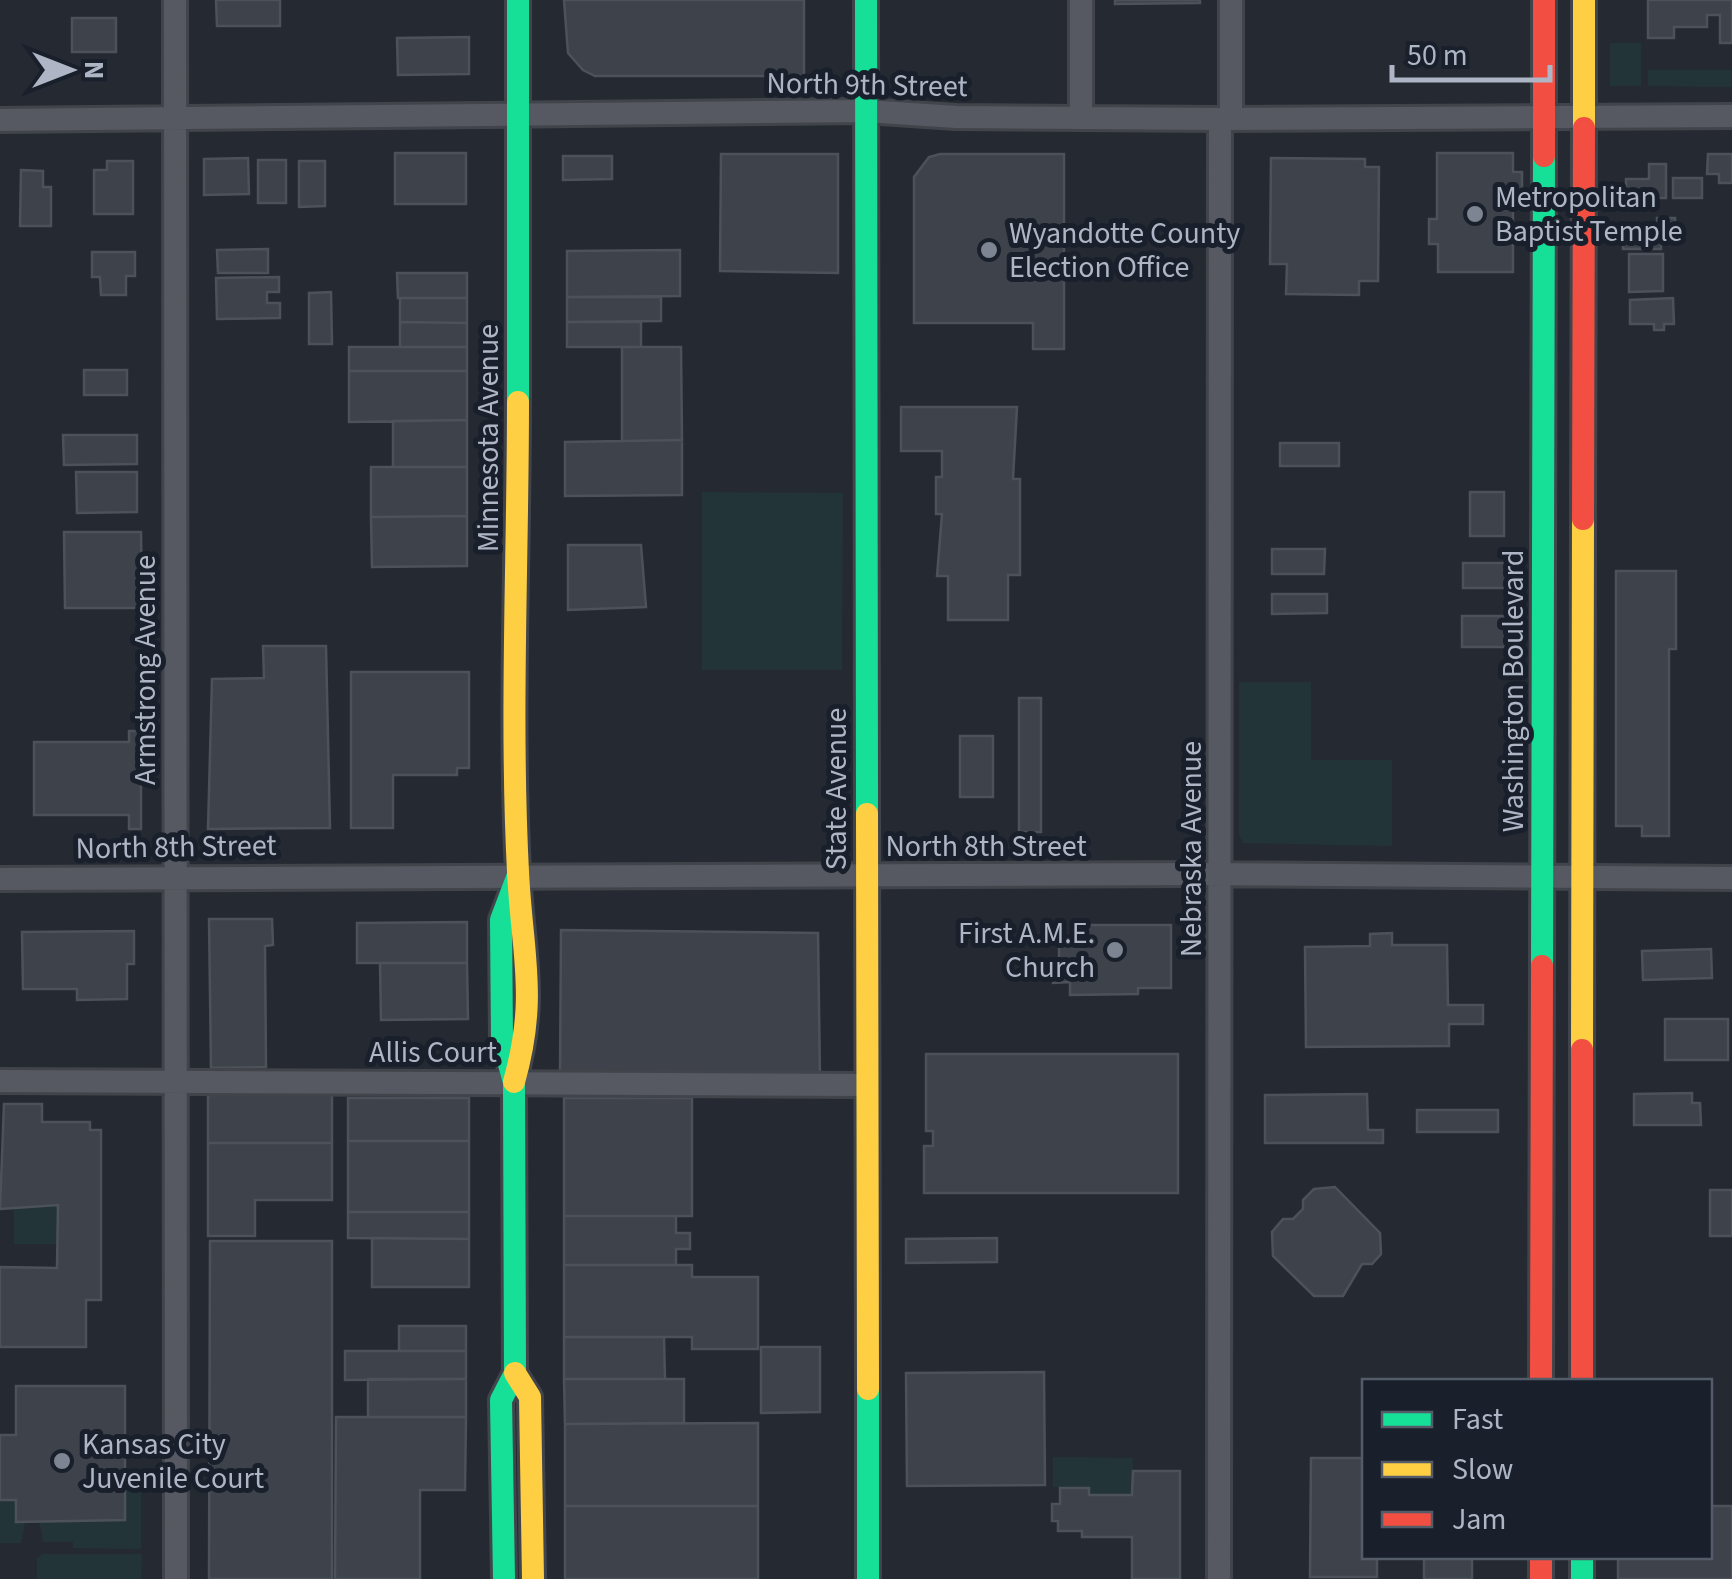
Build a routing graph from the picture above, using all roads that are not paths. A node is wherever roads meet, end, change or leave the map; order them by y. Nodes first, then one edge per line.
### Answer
1 (175, 0) edge
2 (518, 0) edge
3 (866, 0) edge
4 (1082, 0) edge
5 (1231, 0) edge
6 (1544, 0) edge
7 (1584, 0) edge
8 (866, 111) junction
9 (518, 112) junction
10 (175, 116) junction
11 (1732, 116) edge
12 (1585, 117) junction
13 (1081, 118) junction
14 (1545, 118) junction
15 (1225, 119) junction
16 (0, 120) edge
17 (1220, 874) junction
18 (518, 875) junction
19 (176, 877) junction
20 (866, 877) junction
21 (1732, 878) edge
22 (0, 879) edge
23 (1543, 879) junction
24 (1582, 879) junction
25 (176, 1080) junction
26 (0, 1081) edge
27 (514, 1082) junction
28 (866, 1085) junction
29 (515, 1373) junction
30 (1542, 1379) edge
31 (1582, 1379) edge
32 (176, 1579) edge
33 (504, 1579) edge
34 (533, 1579) edge
35 (868, 1579) edge
36 (1219, 1579) edge

1 - 10 street, Armstrong Avenue
2 - 9 main road, Minnesota Avenue
3 - 8 main road, State Avenue
4 - 13 street
5 - 15 street, Nebraska Avenue
6 - 14 main road, Washington Boulevard
7 - 12 main road
8 - 9 street, North 9th Street
8 - 13 street, North 9th Street
8 - 20 main road, State Avenue
9 - 10 street, North 9th Street
9 - 18 main road, Minnesota Avenue
10 - 16 street, North 9th Street
10 - 19 street, Armstrong Avenue
11 - 12 street, North 9th Street
12 - 14 street, North 9th Street
12 - 24 main road
13 - 15 street, North 9th Street
14 - 15 street, North 9th Street
14 - 23 main road, Washington Boulevard
15 - 17 street, Nebraska Avenue
17 - 20 street, North 8th Street
17 - 23 street, North 8th Street
17 - 36 street, Nebraska Avenue
18 - 19 street, North 8th Street
18 - 20 street, North 8th Street
18 - 27 main road, Minnesota Avenue
19 - 22 street, North 8th Street
19 - 25 street, Armstrong Avenue
20 - 28 main road, State Avenue
21 - 24 street, North 8th Street
23 - 24 street, North 8th Street
23 - 30 main road, Washington Boulevard
24 - 31 main road
25 - 26 street, Allis Court
25 - 27 street, Allis Court
25 - 32 street, Armstrong Avenue
27 - 28 street, Allis Court
27 - 29 main road, Minnesota Avenue
28 - 35 main road, State Avenue
29 - 33 main road, Minnesota Avenue
29 - 34 main road, Minnesota Avenue

